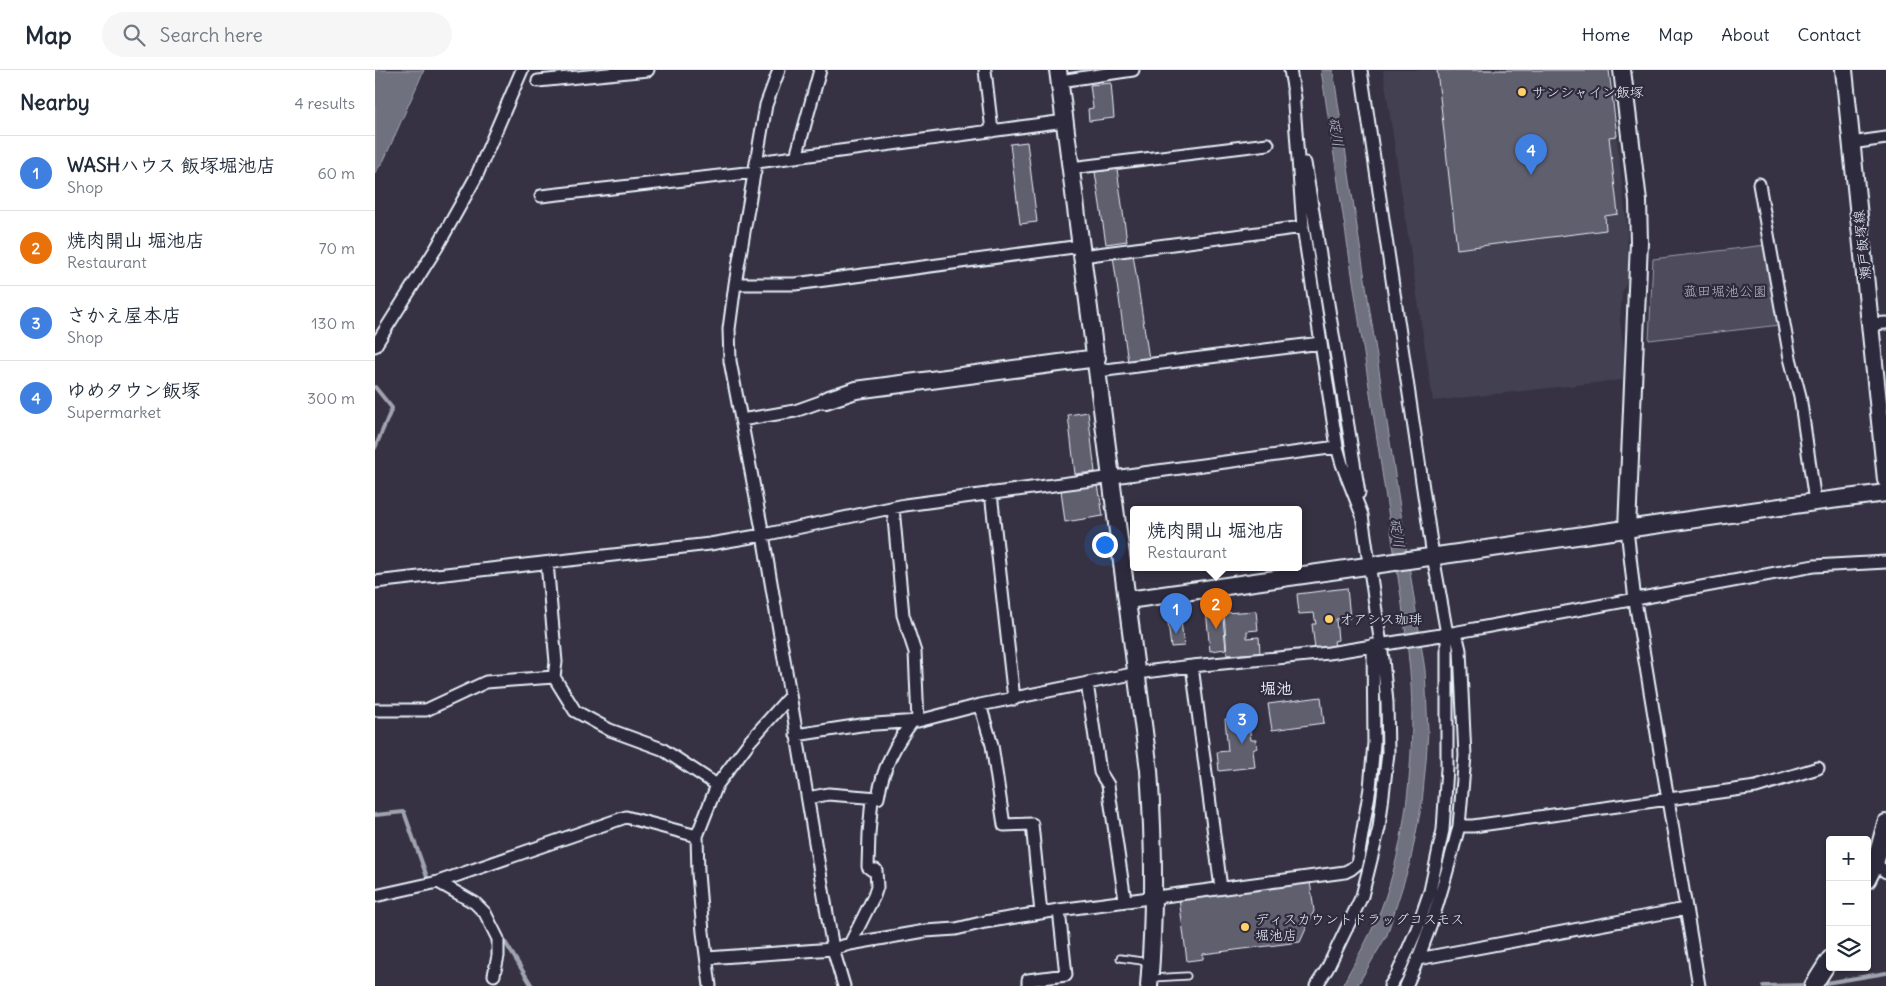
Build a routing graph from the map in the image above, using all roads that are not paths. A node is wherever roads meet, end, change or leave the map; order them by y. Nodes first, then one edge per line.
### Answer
1 (523, 70) edge
2 (647, 70) edge
3 (779, 70) edge
4 (820, 70) edge
5 (985, 70) edge
6 (1133, 70) edge
7 (1290, 70) edge
8 (1361, 70) edge
9 (1622, 70) edge
10 (1844, 70) edge
11 (612, 72) edge
12 (1059, 76) edge
13 (538, 81) dead end
14 (1293, 92) junction
15 (1065, 121) junction
16 (992, 131) junction
17 (1886, 138) edge
18 (1851, 143) junction
19 (1269, 144) dead end
20 (796, 157) junction
21 (756, 167) junction
22 (1071, 168) junction
23 (1759, 184) dead end
24 (541, 196) dead end
25 (1303, 227) junction
26 (1082, 251) junction
27 (735, 284) junction
28 (1879, 324) edge
29 (1321, 342) junction
30 (375, 346) edge
31 (1098, 365) junction
32 (826, 400) joint
33 (741, 420) junction
34 (1337, 447) junction
35 (1112, 476) junction
36 (1886, 480) edge
37 (991, 493) junction
38 (1886, 493) edge
39 (1815, 502) junction
40 (893, 508) junction
41 (1362, 515) junction
42 (1627, 528) junction
43 (763, 535) junction
44 (1431, 556) junction
45 (1886, 562) edge
46 (547, 563) junction
47 (1371, 565) junction
48 (375, 582) edge
49 (1128, 600) junction
50 (1635, 600) junction
51 (1448, 634) junction
52 (1379, 645) junction
53 (1192, 666) junction
54 (1137, 673) junction
55 (555, 677) junction
56 (1087, 683) junction
57 (789, 696) junction
58 (1014, 699) junction
59 (980, 706) junction
60 (375, 710) edge
61 (915, 721) junction
62 (796, 735) junction
63 (1818, 768) dead end
64 (717, 785) junction
65 (808, 798) junction
66 (872, 798) junction
67 (1668, 799) junction
68 (1886, 822) edge
69 (1459, 826) junction
70 (697, 836) junction
71 (1880, 868) edge
72 (438, 882) junction
73 (1221, 888) junction
74 (375, 896) edge
75 (1154, 897) junction
76 (1125, 900) junction
77 (1685, 909) junction
78 (1059, 910) junction
79 (1041, 913) junction
80 (850, 944) junction
81 (833, 949) junction
82 (707, 958) junction
83 (1120, 958) dead end
84 (1418, 959) junction
85 (1826, 965) edge
86 (494, 974) dead end
87 (1150, 975) edge
88 (1187, 976) dead end
89 (1815, 982) edge
90 (710, 986) edge
91 (844, 986) edge
92 (1028, 986) edge
93 (1316, 986) edge
94 (1390, 986) edge
95 (1405, 986) edge
96 (1699, 986) edge

1 - 30 street
2 - 11 street
3 - 21 street
4 - 20 street
5 - 16 street
6 - 12 street
7 - 14 street
8 - 44 street
9 - 42 street
10 - 18 street, 瀬戸飯塚線
11 - 13 street
12 - 15 street
14 - 25 street
14 - 41 street
15 - 16 street
15 - 22 street
16 - 20 street
17 - 18 street
18 - 28 street, 瀬戸飯塚線
19 - 22 street
20 - 21 street
21 - 24 street
21 - 27 street
22 - 26 street
23 - 39 street
25 - 26 street
25 - 29 street
26 - 27 street
26 - 31 street
27 - 33 street
28 - 36 street, 瀬戸飯塚線
29 - 31 street
29 - 34 street
31 - 32 street
31 - 35 street
32 - 33 street
33 - 43 street
34 - 35 street
34 - 41 street
35 - 37 street
35 - 49 street
37 - 40 street
37 - 58 street
38 - 39 street
39 - 42 street
40 - 43 street
40 - 61 street
41 - 47 street
42 - 44 street
42 - 50 street
43 - 46 street
43 - 57 street
44 - 47 street
44 - 51 street
45 - 50 street
46 - 48 street
46 - 55 street
47 - 49 street
47 - 52 street
49 - 54 street
50 - 51 street
50 - 67 street
51 - 52 street
51 - 69 street
51 - 94 street
52 - 53 street
52 - 73 street
52 - 93 street
53 - 54 street
53 - 73 street
54 - 56 street
54 - 75 street
55 - 60 street
55 - 64 street
56 - 58 street
56 - 76 street
57 - 62 street
57 - 64 street
58 - 59 street
59 - 61 street
59 - 79 street
61 - 62 street
61 - 66 street
62 - 65 street
63 - 67 street
64 - 70 street
65 - 66 street
65 - 81 street
66 - 80 street
67 - 69 street
67 - 77 street
68 - 71 street
69 - 84 street
70 - 72 street
70 - 82 street
72 - 74 street
72 - 86 street
73 - 75 street
75 - 76 street
75 - 87 street
76 - 78 street
77 - 84 street
77 - 96 street
78 - 79 street
78 - 92 street
79 - 80 street
80 - 81 street
81 - 82 street
81 - 91 street
82 - 90 street
83 - 87 lane
84 - 95 street
85 - 89 street
87 - 88 lane

